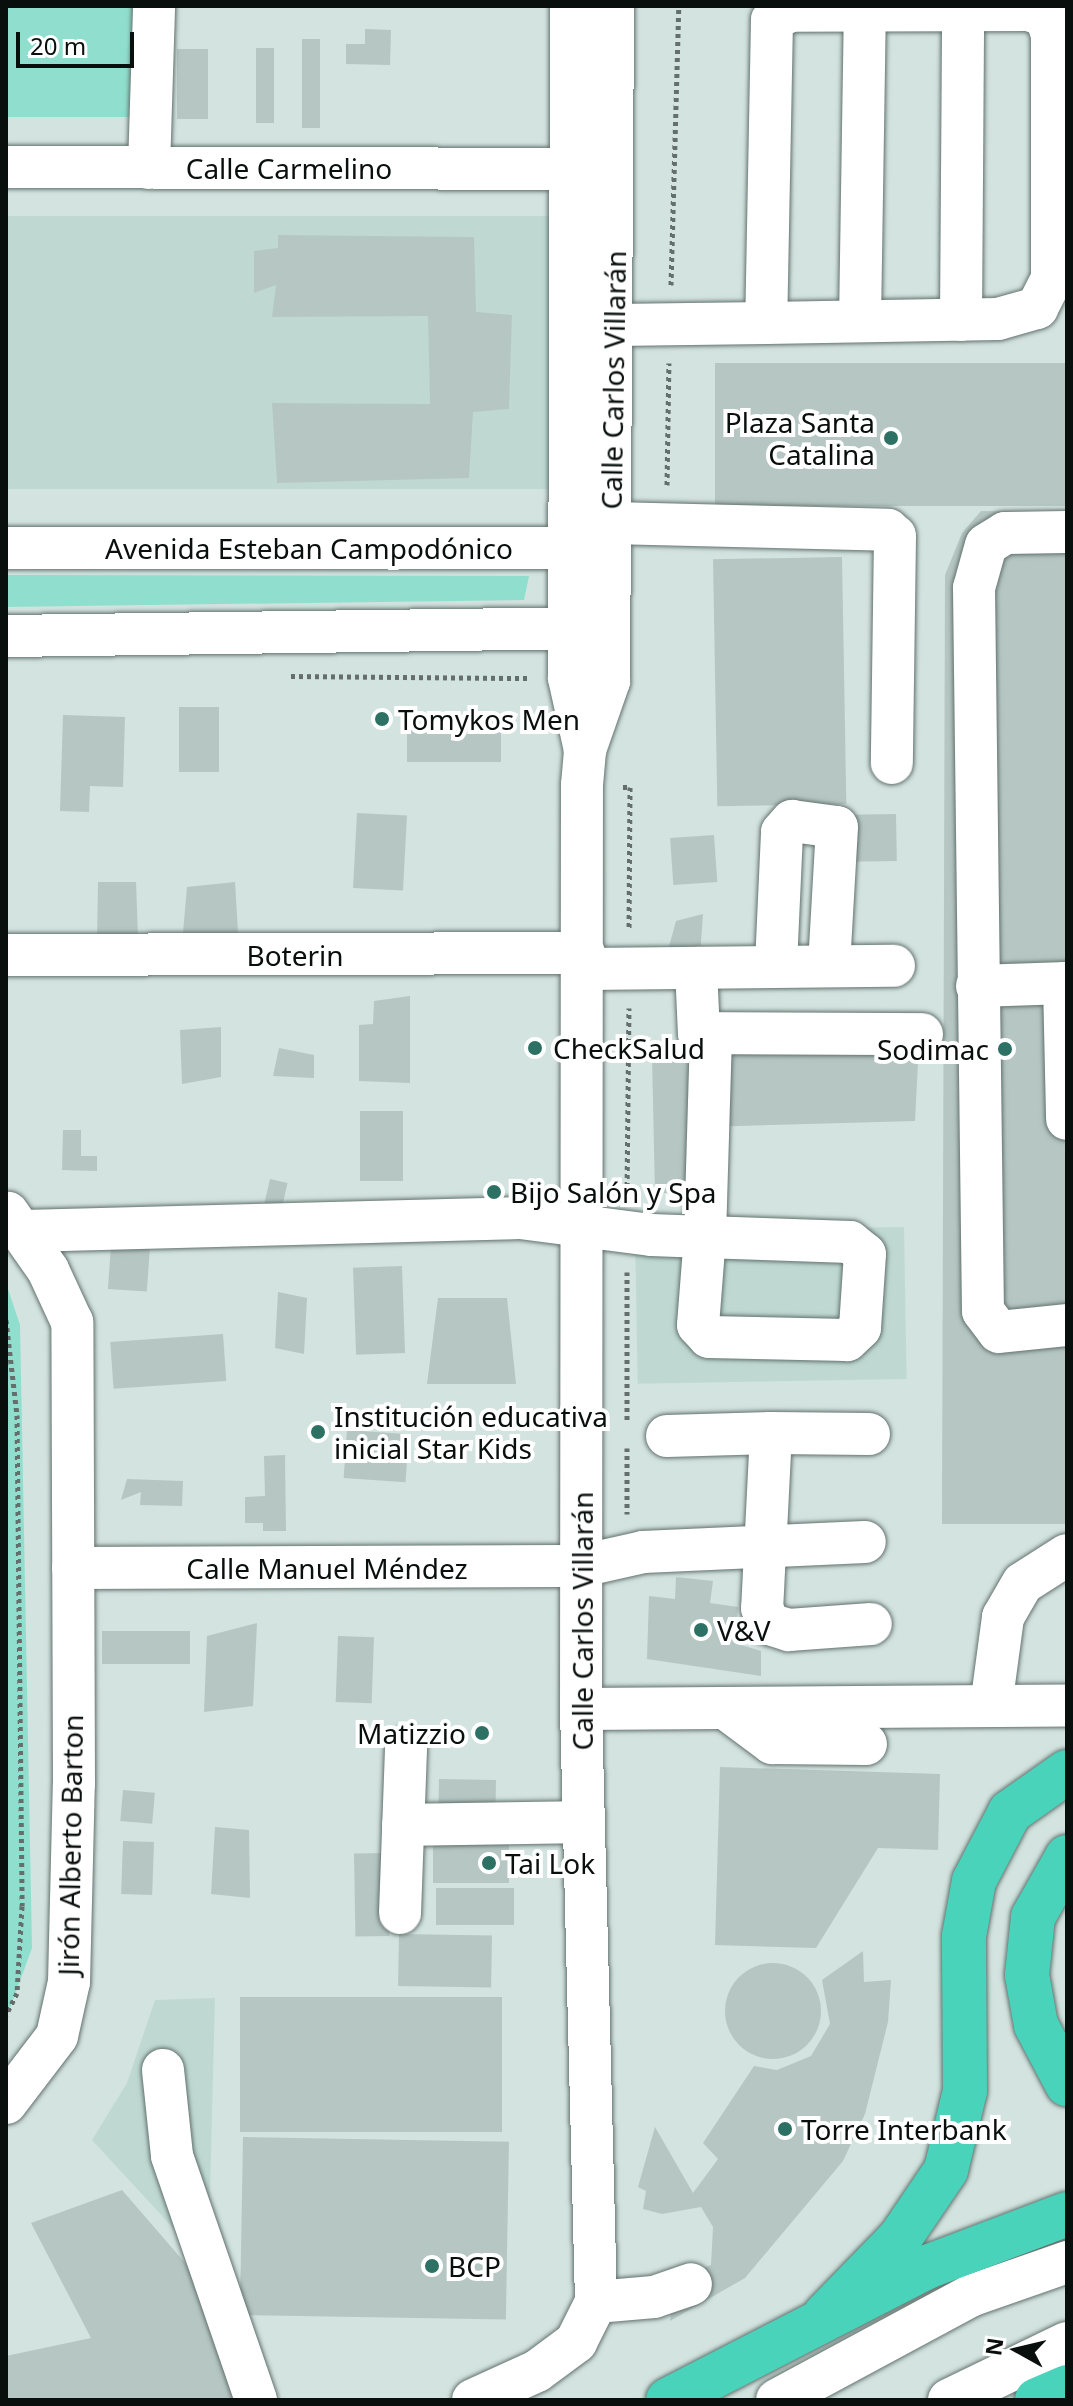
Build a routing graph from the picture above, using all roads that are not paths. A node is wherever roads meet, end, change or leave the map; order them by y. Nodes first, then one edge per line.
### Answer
1 (154, 6) edge
2 (571, 6) edge
3 (613, 6) edge
4 (865, 10) junction
5 (963, 10) junction
6 (6, 167) edge
7 (149, 168) junction
8 (571, 169) junction
9 (961, 320) junction
10 (860, 321) junction
11 (766, 323) junction
12 (614, 325) junction
13 (601, 530) junction
14 (1067, 532) edge
15 (6, 548) edge
16 (590, 628) junction
17 (6, 636) edge
18 (892, 763) dead end
19 (6, 955) edge
20 (584, 961) junction
21 (776, 965) junction
22 (829, 966) junction
23 (894, 966) dead end
24 (696, 968) junction
25 (1066, 983) edge
26 (977, 986) junction
27 (922, 1034) dead end
28 (711, 1036) junction
29 (1067, 1119) edge
30 (15, 1221) edge
31 (580, 1229) junction
32 (1067, 1325) edge
33 (771, 1433) junction
34 (869, 1434) dead end
35 (667, 1436) dead end
36 (865, 1542) dead end
37 (766, 1552) junction
38 (1067, 1555) edge
39 (581, 1566) junction
40 (73, 1568) junction
41 (871, 1624) dead end
42 (991, 1706) junction
43 (1067, 1706) edge
44 (725, 1708) junction
45 (581, 1709) junction
46 (866, 1744) dead end
47 (406, 1748) dead end
48 (1067, 1772) edge
49 (584, 1822) junction
50 (403, 1825) junction
51 (1067, 1857) edge
52 (400, 1913) dead end
53 (163, 2070) dead end
54 (1067, 2084) edge
55 (6, 2103) edge
56 (1067, 2214) edge
57 (1067, 2262) edge
58 (691, 2284) dead end
59 (596, 2302) junction
60 (825, 2315) junction
61 (1067, 2343) edge
62 (1067, 2387) edge
63 (256, 2400) edge
64 (473, 2400) edge
65 (668, 2400) edge
66 (777, 2400) edge
67 (949, 2400) edge
68 (1037, 2400) edge

1 - 7 street
2 - 8 street, Calle Carlos Villarán
3 - 12 street, Calle Carlos Villarán
4 - 5 street
4 - 10 street
4 - 11 street
5 - 9 street
5 - 9 street
6 - 7 street, Calle Carmelino
7 - 8 street, Calle Carmelino
8 - 13 street, Calle Carlos Villarán
9 - 10 street
10 - 11 street
11 - 12 street
12 - 13 street, Calle Carlos Villarán
13 - 15 street, Avenida Esteban Campodónico
13 - 16 street, Calle Carlos Villarán
13 - 18 street, Avenida Esteban Campodónico
14 - 26 street
16 - 17 street
16 - 20 street, Calle Carlos Villarán
19 - 20 street, Boterin
20 - 24 street, Boterin
20 - 31 street, Calle Carlos Villarán
21 - 22 street, Boterin
21 - 22 street
21 - 24 street, Boterin
22 - 23 street, Boterin
24 - 28 street
25 - 26 street
25 - 29 street
26 - 32 street
27 - 28 street
28 - 31 street
30 - 31 street
30 - 40 street, Jirón Alberto Barton
31 - 39 street, Calle Carlos Villarán
33 - 34 street
33 - 35 street
33 - 37 street
36 - 37 street, Calle Manuel Méndez
37 - 39 street, Calle Manuel Méndez
37 - 41 street
38 - 42 street
39 - 40 street, Calle Manuel Méndez
39 - 45 street, Calle Carlos Villarán
40 - 55 street, Jirón Alberto Barton
42 - 43 street
42 - 44 street
44 - 45 street
44 - 46 street
45 - 49 street, Calle Carlos Villarán
47 - 50 street
48 - 60 highway
49 - 50 street
49 - 59 street, Calle Carlos Villarán
50 - 52 street
51 - 54 highway
53 - 63 street
56 - 60 highway
57 - 66 street
58 - 59 street
59 - 64 street, Calle Carlos Villarán
60 - 65 highway
61 - 67 street
62 - 68 highway

